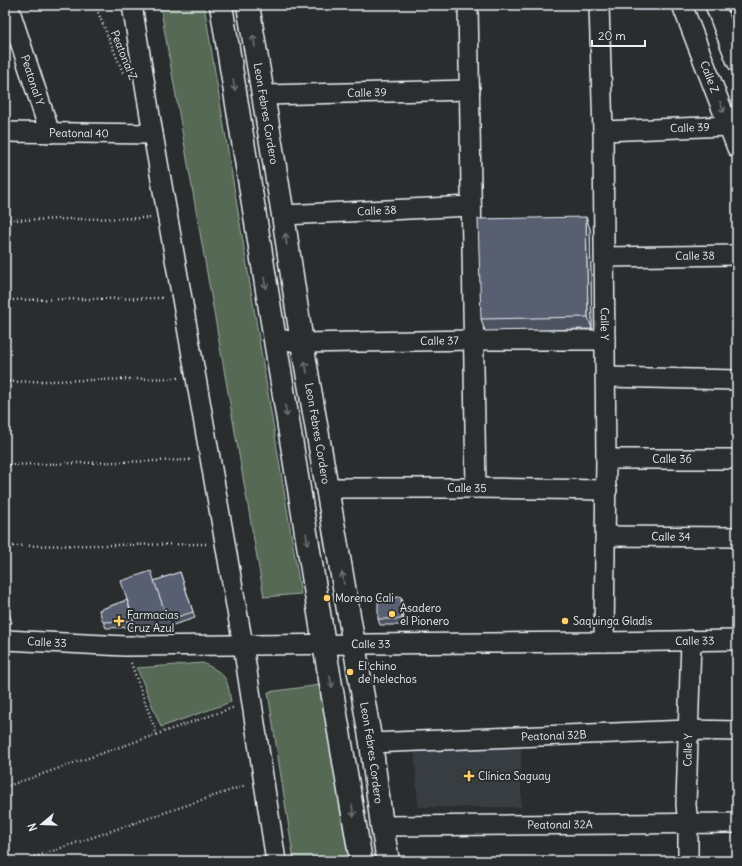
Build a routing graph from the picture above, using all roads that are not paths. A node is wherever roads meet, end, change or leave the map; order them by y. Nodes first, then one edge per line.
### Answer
1 (8, 5) edge
2 (132, 5) edge
3 (221, 5) edge
4 (248, 5) edge
5 (468, 5) edge
6 (599, 5) edge
7 (682, 5) edge
8 (715, 5) edge
9 (737, 62) edge
10 (470, 90) junction
11 (264, 95) junction
12 (729, 126) junction
13 (603, 131) junction
14 (5, 132) edge
15 (50, 133) junction
16 (154, 134) junction
17 (737, 148) edge
18 (471, 206) junction
19 (283, 215) junction
20 (737, 255) edge
21 (604, 257) junction
22 (274, 338) junction
23 (474, 340) junction
24 (605, 340) junction
25 (302, 343) junction
26 (606, 377) junction
27 (737, 380) edge
28 (606, 459) junction
29 (737, 459) edge
30 (327, 488) junction
31 (476, 488) junction
32 (607, 490) junction
33 (606, 536) junction
34 (737, 536) edge
35 (5, 640) edge
36 (691, 640) junction
37 (737, 640) edge
38 (604, 642) junction
39 (324, 644) junction
40 (355, 644) junction
41 (243, 645) junction
42 (688, 730) junction
43 (737, 731) edge
44 (371, 743) junction
45 (688, 823) junction
46 (737, 823) edge
47 (382, 826) junction
48 (276, 861) edge
49 (361, 861) edge
50 (388, 861) edge
51 (688, 861) edge

1 - 15 street, Peatonal Y
2 - 16 street
3 -> 22 street
11 -> 4 street, Leon Febres Cordero
5 - 10 street
6 - 13 street, Calle Y
7 -> 12 street, Calle Z
8 - 9 street
10 - 11 street, Calle 39
10 - 18 street
11 - 19 street, Leon Febres Cordero
12 - 13 street, Calle 39
12 - 17 street, Calle Z
13 - 21 street, Calle Y
14 - 15 street, Peatonal 40
15 - 16 street, Peatonal 40
16 - 41 street
18 - 19 street, Calle 38
18 - 23 street
25 -> 19 street, Leon Febres Cordero
20 - 21 street, Calle 38
21 - 24 street, Calle Y
22 - 25 street, Calle 37
22 -> 39 street
23 - 24 street, Calle 37
23 - 25 street, Calle 37
23 - 31 street
24 - 26 street, Calle Y
30 -> 25 street, Leon Febres Cordero
26 - 27 street
26 - 28 street, Calle Y
28 - 29 street, Calle 36
28 - 32 street, Calle Y
30 - 31 street, Calle 35
40 -> 30 street, Leon Febres Cordero
31 - 32 street, Calle 35
32 - 33 street, Calle Y
33 - 34 street, Calle 34
33 - 38 street, Calle Y
35 - 41 street, Calle 33
36 - 37 street, Calle 33
36 - 38 street, Calle 33
36 - 42 street, Calle Y
38 - 40 street, Calle 33
39 - 40 street, Calle 33
39 - 41 street, Calle 33
39 -> 49 street
40 - 44 street, Leon Febres Cordero
41 - 48 street
42 - 43 street, Peatonal 32B
42 - 44 street, Peatonal 32B
42 - 45 street, Calle Y
44 - 47 street, Leon Febres Cordero
45 - 46 street, Peatonal 32A
45 - 47 street, Peatonal 32A
45 - 51 street, Calle Y
47 - 50 street, Leon Febres Cordero

